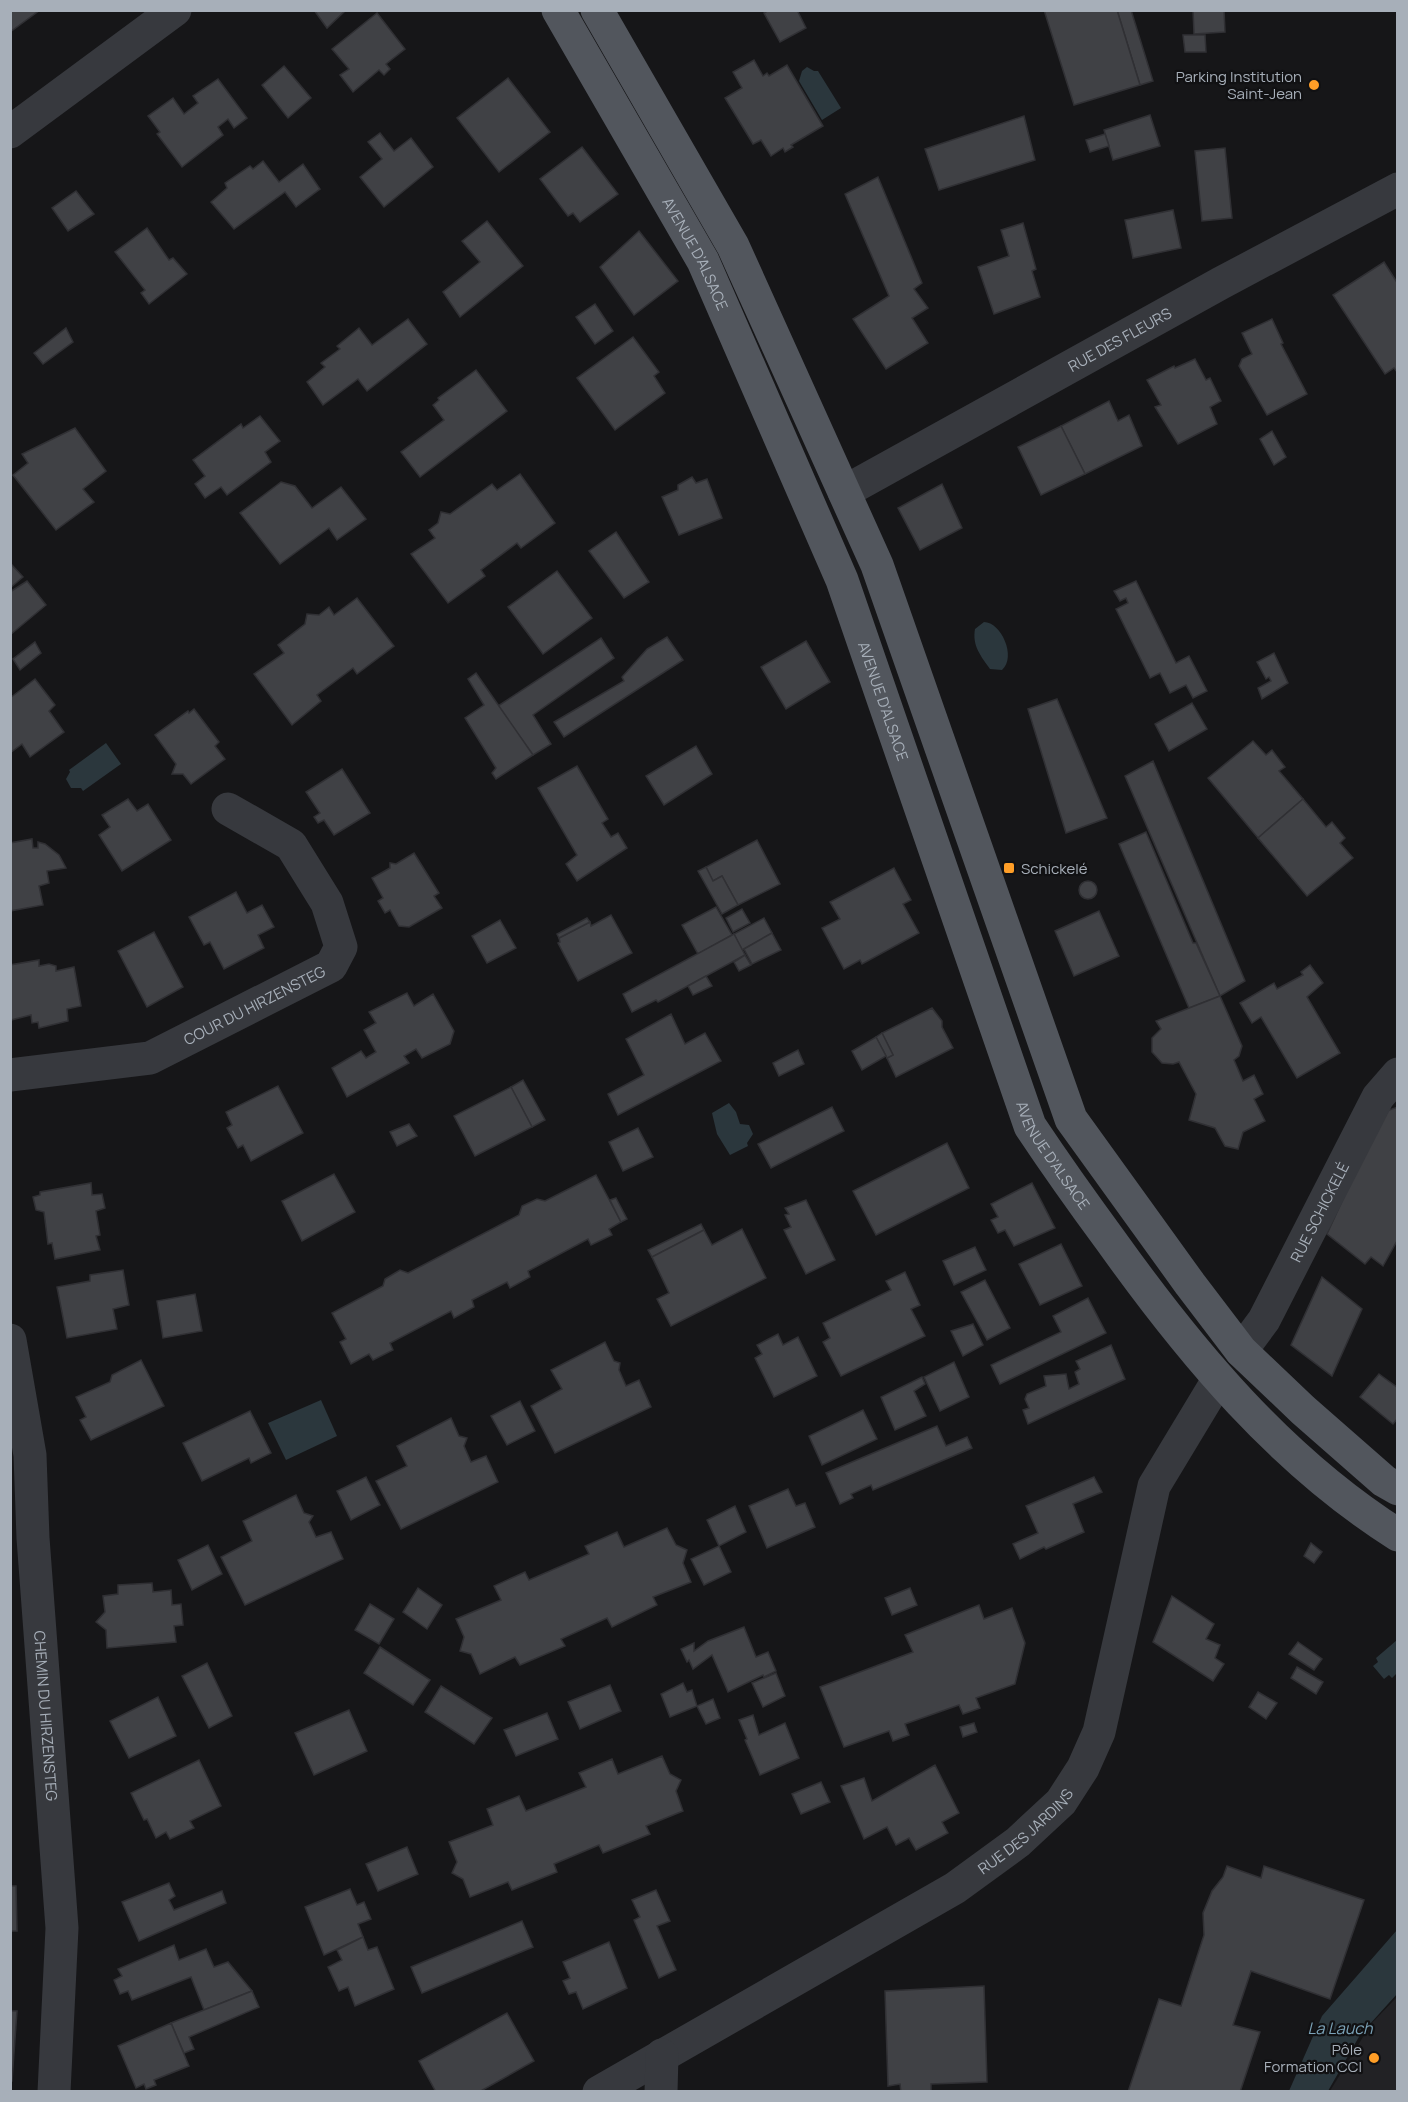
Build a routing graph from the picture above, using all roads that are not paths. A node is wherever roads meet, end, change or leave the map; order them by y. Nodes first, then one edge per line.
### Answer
1 (175, 10) edge
2 (558, 10) edge
3 (597, 10) edge
4 (10, 132) edge
5 (1398, 189) edge
6 (844, 492) junction
7 (228, 809) dead end
8 (1398, 1074) edge
9 (10, 1075) edge
10 (10, 1340) edge
11 (1241, 1351) junction
12 (1218, 1380) junction
13 (1398, 1489) edge
14 (1398, 1535) edge
15 (22, 1538) edge
16 (662, 2055) junction
17 (54, 2091) edge
18 (599, 2091) edge
19 (661, 2091) edge

1 - 4 street
2 - 12 main road, AVENUE D'ALSACE
3 - 6 main road
5 - 6 street, RUE DES FLEURS
6 - 11 main road
7 - 9 street, COUR DU HIRZENSTEG
8 - 11 street, RUE SCHICKELÉ
10 - 15 street, CHEMIN DU HIRZENSTEG
11 - 12 main road
11 - 13 main road
12 - 14 main road, AVENUE D'ALSACE
12 - 16 street, RUE DES JARDINS
15 - 17 street, CHEMIN DU HIRZENSTEG
16 - 18 street, RUE DES JARDINS
16 - 19 street

